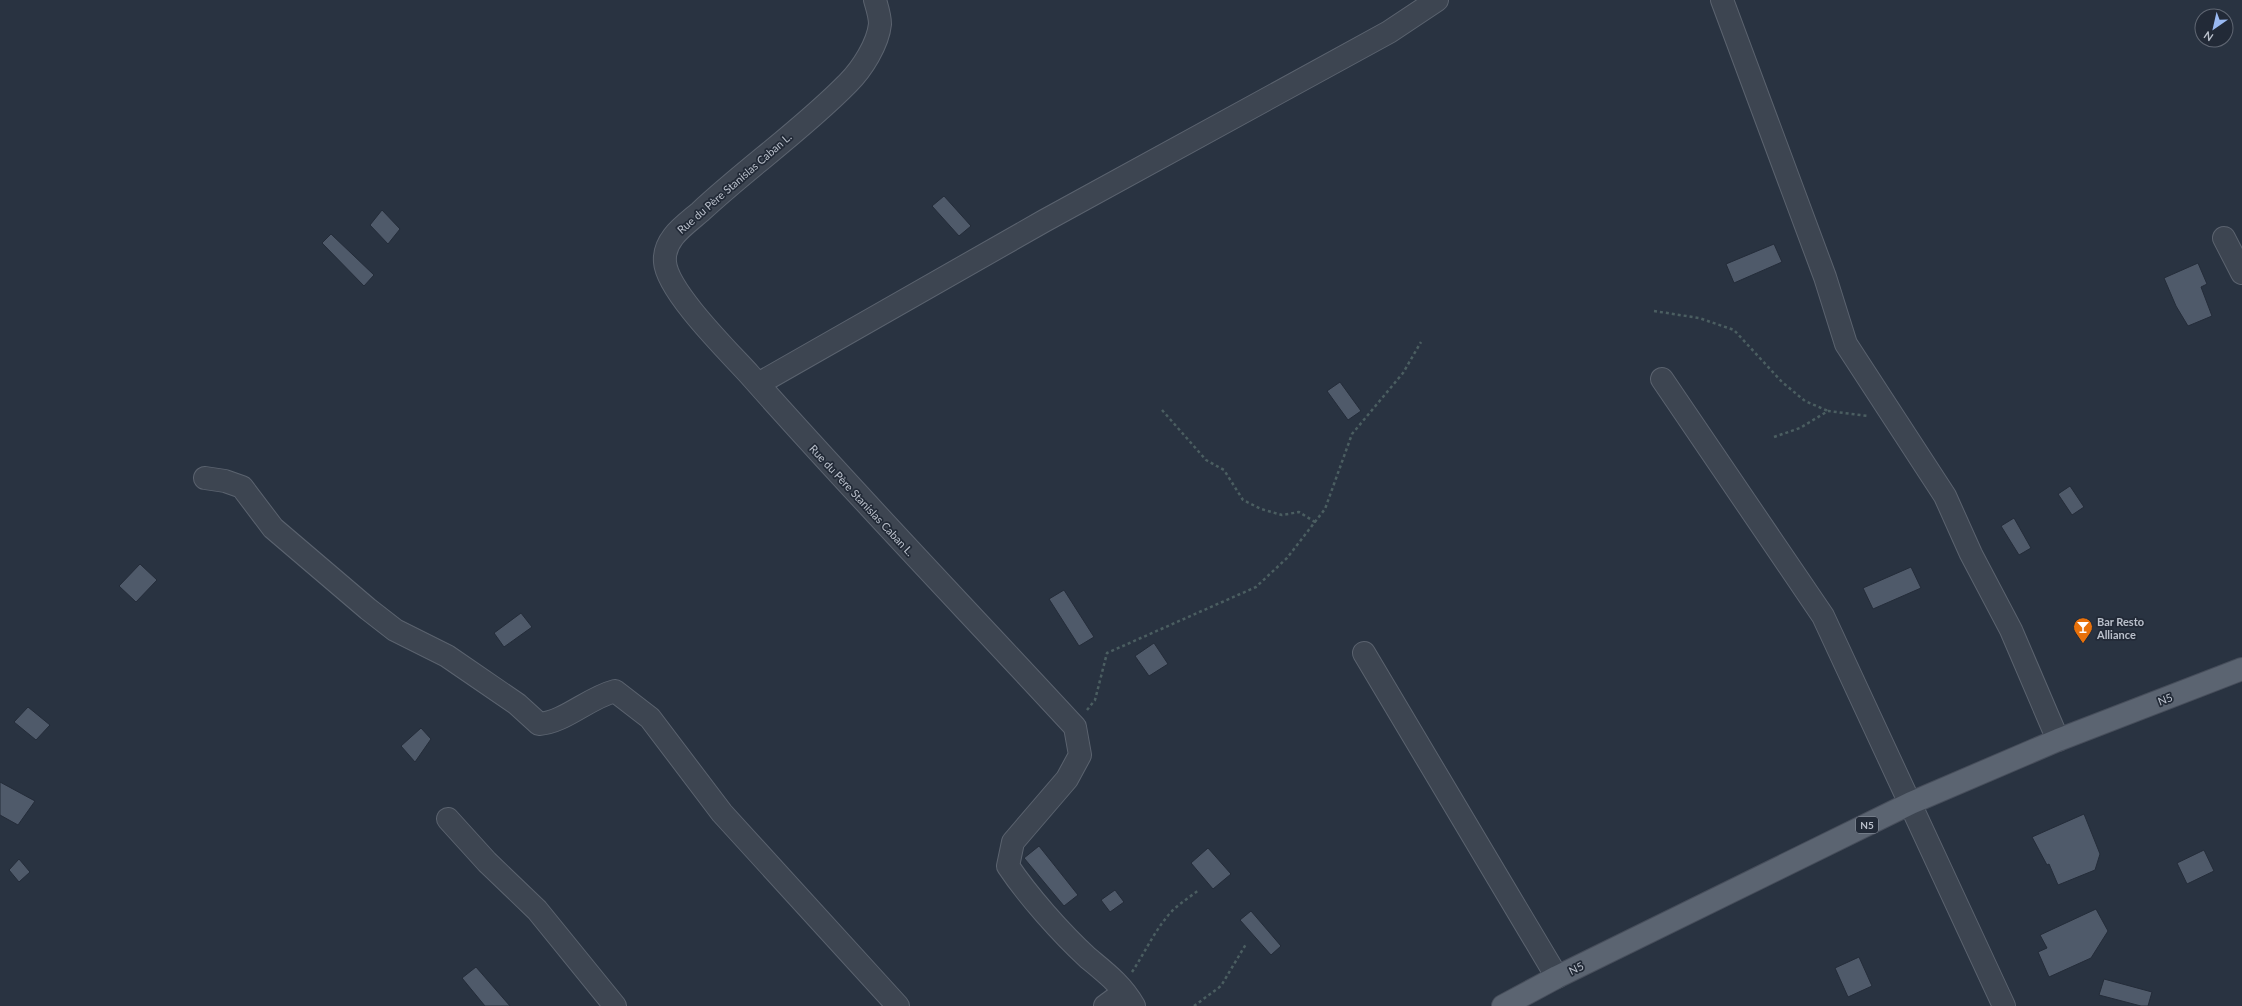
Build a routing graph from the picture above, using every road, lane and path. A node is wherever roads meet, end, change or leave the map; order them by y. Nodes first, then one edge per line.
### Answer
1 (875, 0) edge
2 (1438, 0) edge
3 (1722, 0) edge
4 (2224, 238) dead end
5 (2242, 272) edge
6 (1654, 311) dead end
7 (1421, 342) dead end
8 (1662, 379) dead end
9 (758, 384) junction
10 (1162, 410) dead end
11 (1828, 411) junction
12 (1896, 419) junction
13 (1774, 437) dead end
14 (205, 478) dead end
15 (1315, 522) junction
16 (1364, 653) dead end
17 (2240, 674) edge
18 (1075, 727) junction
19 (2058, 740) junction
20 (1911, 803) junction
21 (448, 819) dead end
22 (1199, 890) dead end
23 (1246, 944) dead end
24 (1557, 977) junction
25 (1127, 995) edge
26 (615, 1006) edge
27 (898, 1006) edge
28 (1105, 1006) edge
29 (1194, 1006) edge
30 (1503, 1006) edge
31 (2004, 1006) edge

1 - 9 street, Rue du Père Stanislas Caban L.
2 - 9 street
3 - 12 street
4 - 5 street
6 - 11 path
7 - 15 path
8 - 20 street
9 - 18 street, Rue du Père Stanislas Caban L.
10 - 15 path
11 - 12 path
11 - 13 path
12 - 19 street
14 - 27 street
15 - 18 path
16 - 24 street
17 - 19 main road, N5 / N5
18 - 25 street
19 - 20 main road, N5 / N5
20 - 24 main road, N5 / N5
20 - 31 street
21 - 26 street
22 - 25 path
23 - 29 path
24 - 30 main road, N5 / N5
25 - 28 street

